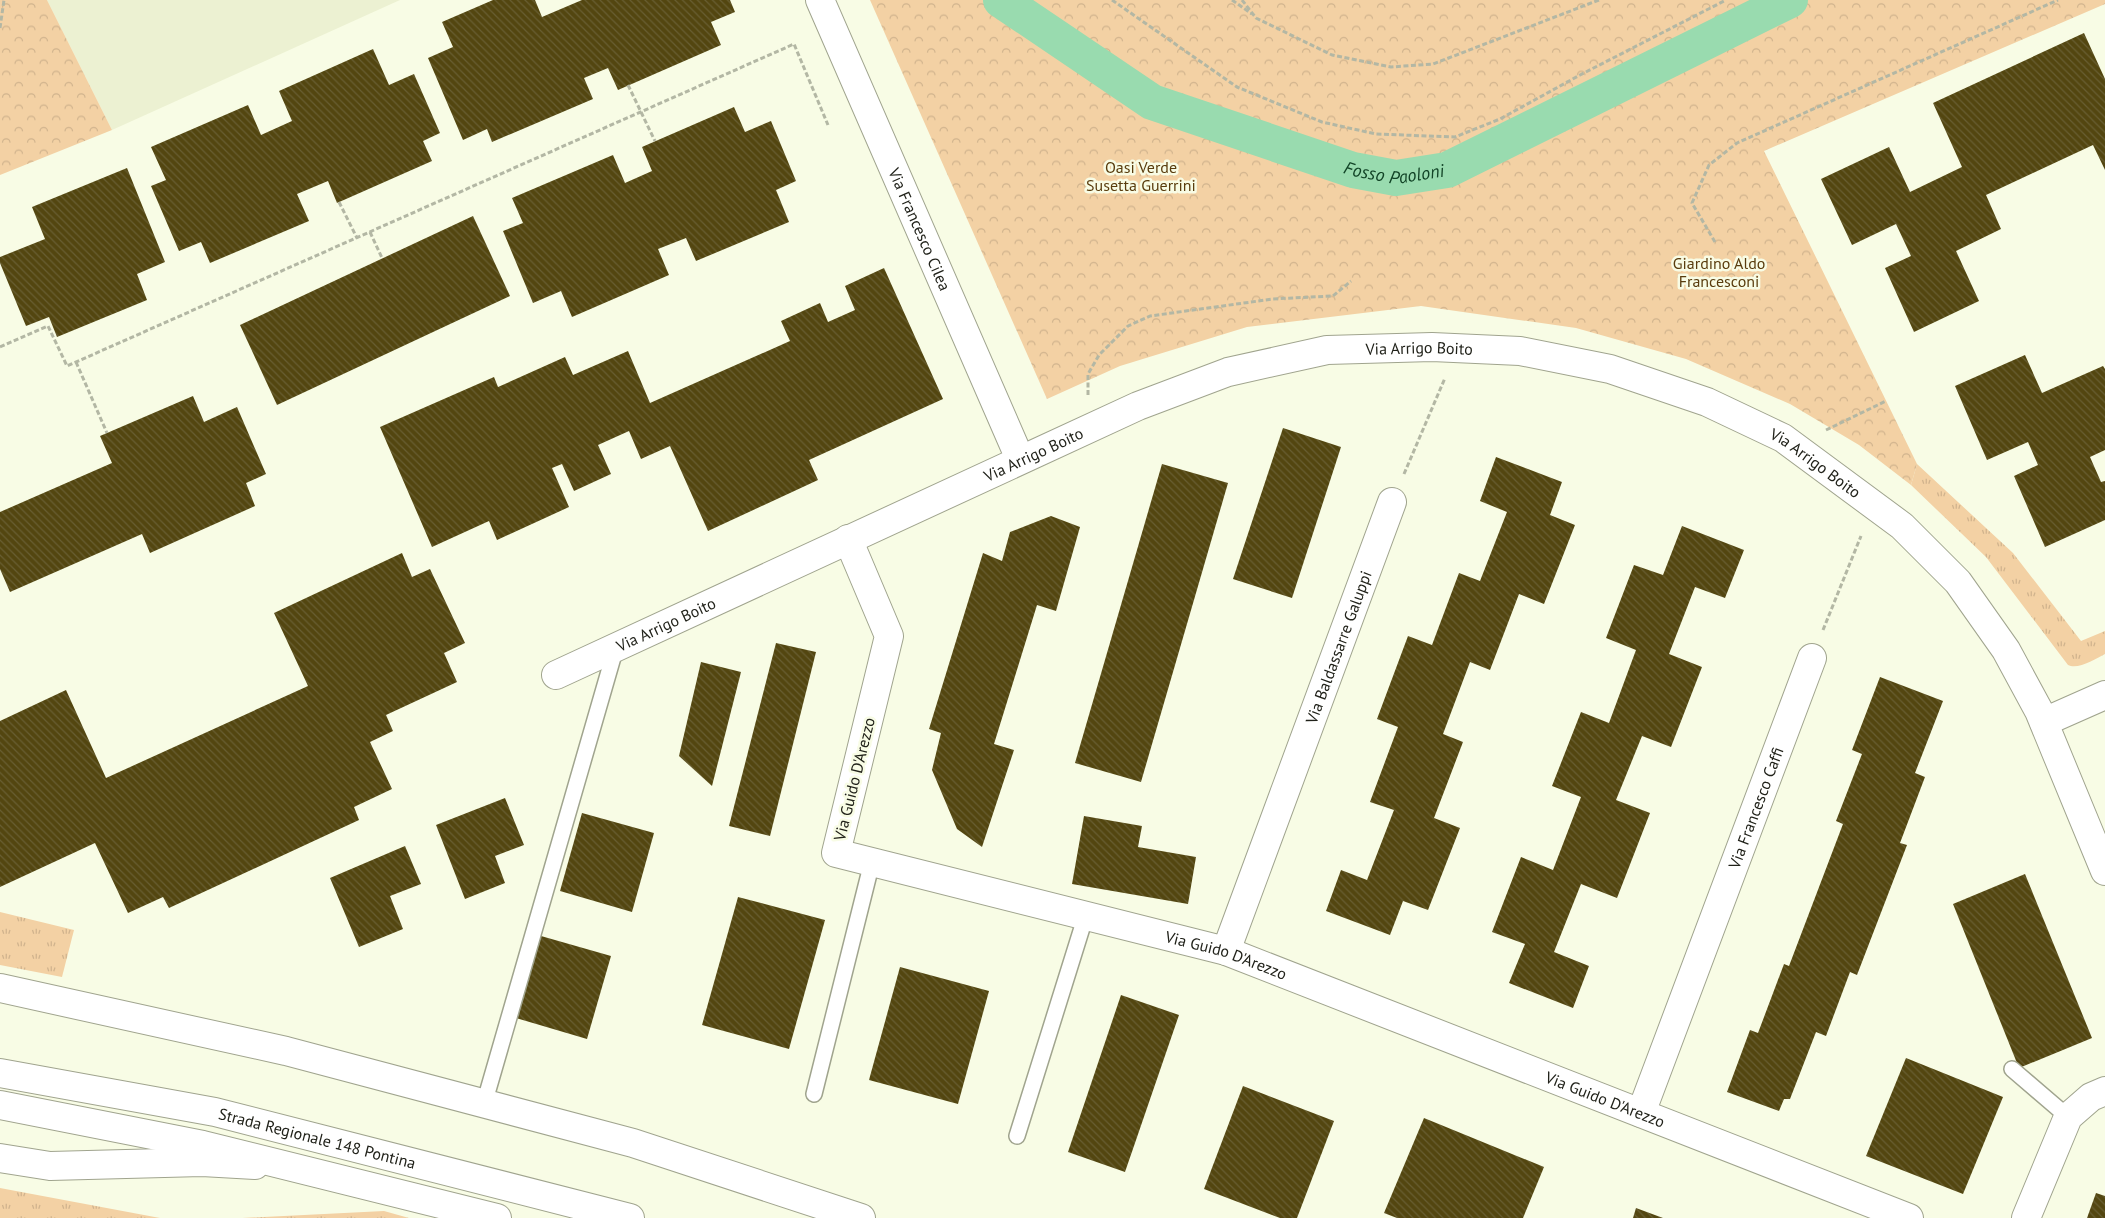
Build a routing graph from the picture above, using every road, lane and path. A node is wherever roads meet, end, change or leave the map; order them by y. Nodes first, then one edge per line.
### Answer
1 (4, 0) edge
2 (820, 0) edge
3 (1112, 0) edge
4 (1232, 0) edge
5 (1242, 0) edge
6 (1599, 0) edge
7 (1726, 0) edge
8 (2058, 0) edge
9 (1256, 18) junction
10 (0, 28) edge
11 (628, 85) dead end
12 (641, 112) junction
13 (828, 125) dead end
14 (655, 141) dead end
15 (340, 202) dead end
16 (370, 232) junction
17 (357, 238) junction
18 (1714, 242) dead end
19 (382, 258) dead end
20 (1351, 281) dead end
21 (0, 347) edge
22 (1458, 348) junction
23 (76, 362) junction
24 (1088, 398) dead end
25 (1886, 402) dead end
26 (1825, 431) dead end
27 (107, 433) dead end
28 (1020, 459) junction
29 (1392, 502) joint
30 (1873, 504) junction
31 (848, 539) junction
32 (616, 647) junction
33 (1812, 658) joint
34 (556, 675) dead end
35 (2105, 695) edge
36 (2044, 722) junction
37 (872, 862) junction
38 (2105, 870) edge
39 (1086, 915) junction
40 (1226, 951) junction
41 (0, 988) edge
42 (2012, 1069) dead end
43 (0, 1073) edge
44 (2105, 1091) edge
45 (814, 1094) dead end
46 (484, 1104) junction
47 (0, 1105) edge
48 (1642, 1114) junction
49 (2068, 1117) junction
50 (1016, 1136) dead end
51 (0, 1158) edge
52 (303, 1169) junction
53 (497, 1218) edge
54 (630, 1218) edge
55 (860, 1218) edge
56 (1910, 1218) edge
57 (2026, 1218) edge

1 - 10 path
2 - 28 street, Via Francesco Cilea
3 - 7 path
4 - 9 path
5 - 9 path
6 - 9 path
8 - 18 path
11 - 12 path
12 - 13 path
12 - 14 path
12 - 16 path
15 - 17 path
16 - 17 path
16 - 19 path
17 - 23 path
20 - 24 path
21 - 23 path
22 - 28 street, Via Arrigo Boito
22 - 29 path
22 - 30 street, Via Arrigo Boito
23 - 27 path
25 - 26 path
28 - 31 street, Via Arrigo Boito
29 - 40 street, Via Baldassarre Galuppi
30 - 33 path
30 - 36 street, Via Arrigo Boito
31 - 32 street, Via Arrigo Boito
31 - 37 street, Via Guido D'Arezzo
32 - 34 street, Via Arrigo Boito
32 - 46 lane
33 - 48 street, Via Francesco Caffi
35 - 36 street
36 - 38 street, Via Arrigo Boito
37 - 39 street, Via Guido D'Arezzo
37 - 45 lane
39 - 40 street, Via Guido D'Arezzo
39 - 50 lane
40 - 48 street, Via Guido D'Arezzo
41 - 46 street
42 - 49 lane
43 - 54 street, Strada Regionale 148 Pontina
44 - 49 street
46 - 55 street
47 - 52 street, Strada Regionale 148 Pontina
48 - 56 street, Via Guido D'Arezzo
49 - 57 street
51 - 52 street
52 - 53 street, Strada Regionale 148 Pontina

